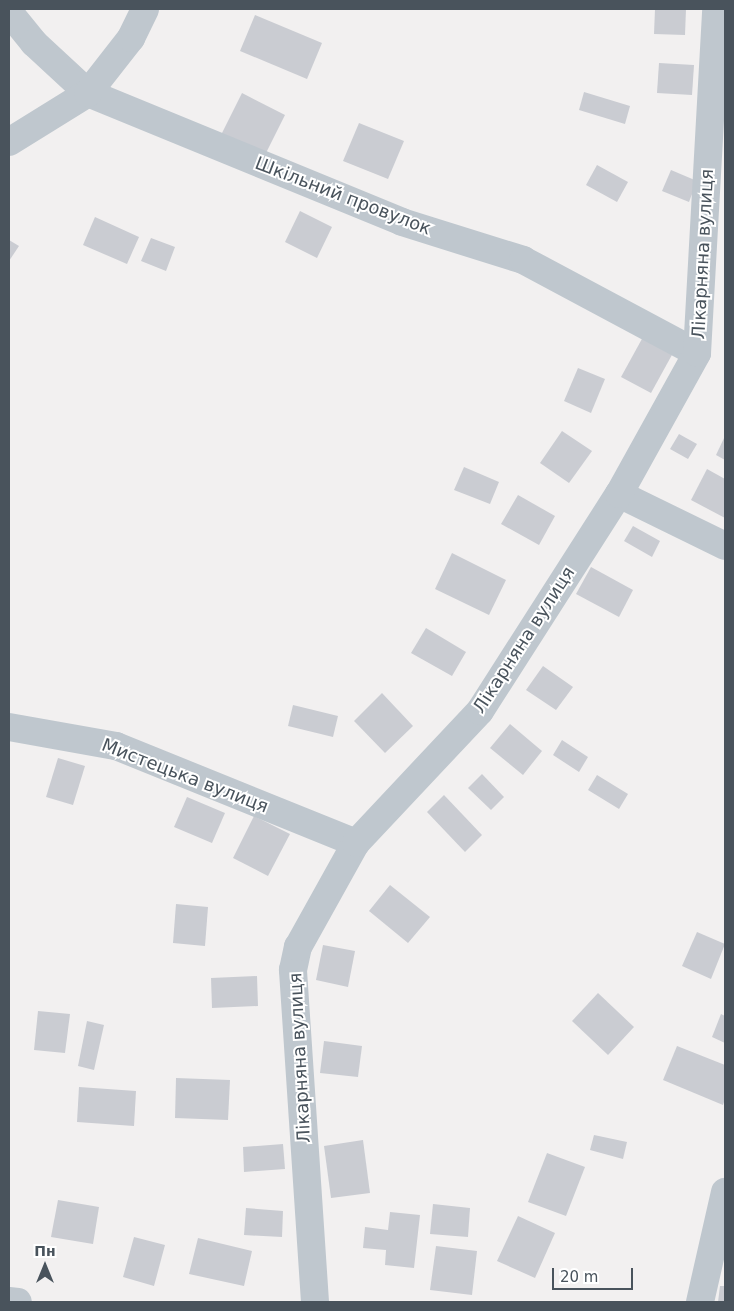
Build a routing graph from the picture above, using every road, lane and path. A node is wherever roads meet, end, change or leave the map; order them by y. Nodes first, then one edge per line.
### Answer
1 (145, 9) edge
2 (716, 9) edge
3 (9, 12) edge
4 (88, 93) junction
5 (9, 142) edge
6 (697, 353) junction
7 (619, 494) junction
8 (725, 546) edge
9 (9, 727) edge
10 (356, 842) junction
11 (725, 1192) edge
12 (9, 1301) edge
13 (18, 1302) edge
14 (315, 1302) edge
15 (700, 1302) edge

1 - 4 street
2 - 6 street, Лікарняна вулиця
3 - 4 street, Шкільний провулок
4 - 5 street
4 - 6 street, Шкільний провулок
6 - 7 street, Лікарняна вулиця
7 - 8 street
7 - 10 street, Лікарняна вулиця
9 - 10 street, Мистецька вулиця
10 - 14 street, Лікарняна вулиця
11 - 15 street
12 - 13 street

